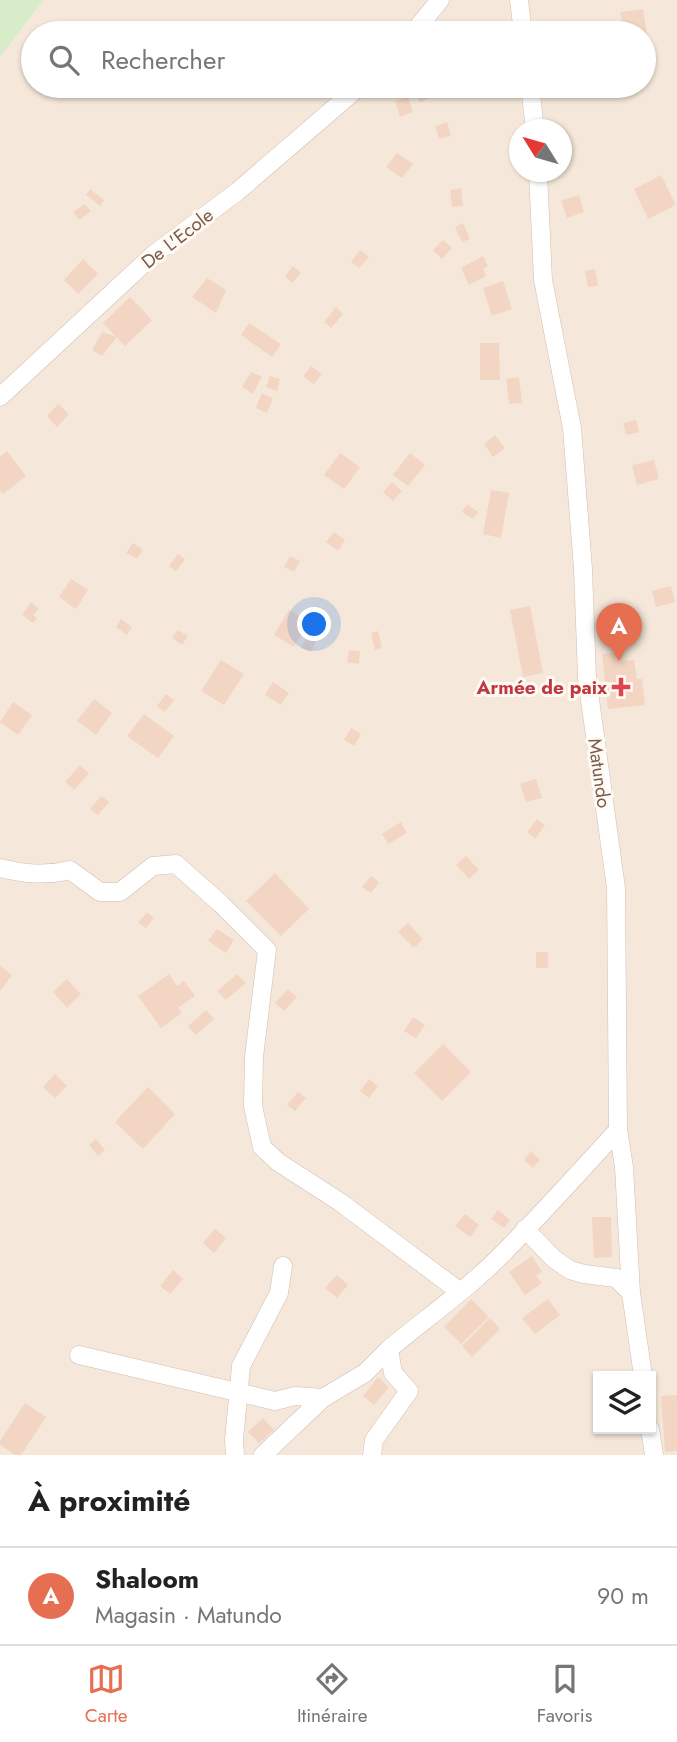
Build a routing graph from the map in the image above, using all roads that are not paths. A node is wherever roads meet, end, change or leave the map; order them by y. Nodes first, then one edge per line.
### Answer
1 (440, 0) edge
2 (519, 0) edge
3 (423, 21) edge
4 (522, 21) edge
5 (346, 98) edge
6 (531, 98) edge
7 (534, 119) edge
8 (538, 182) edge
9 (0, 397) edge
10 (0, 869) edge
11 (618, 1130) junction
12 (525, 1229) junction
13 (283, 1266) dead end
14 (459, 1292) junction
15 (631, 1293) junction
16 (389, 1349) junction
17 (79, 1355) dead end
18 (642, 1371) edge
19 (239, 1393) junction
20 (323, 1398) junction
21 (651, 1434) edge
22 (235, 1455) edge
23 (263, 1455) edge
24 (372, 1455) edge
25 (654, 1455) edge

1 - 3 street
2 - 4 street
5 - 9 street, De L'Ecole
6 - 7 street
8 - 11 street, Matundo
10 - 14 street
11 - 12 street
11 - 15 street, Matundo
12 - 14 street
12 - 15 street
13 - 19 street
14 - 16 street
15 - 18 street, Matundo
16 - 20 street
16 - 24 street
17 - 19 street
19 - 20 street
19 - 22 street
20 - 23 street
21 - 25 street

